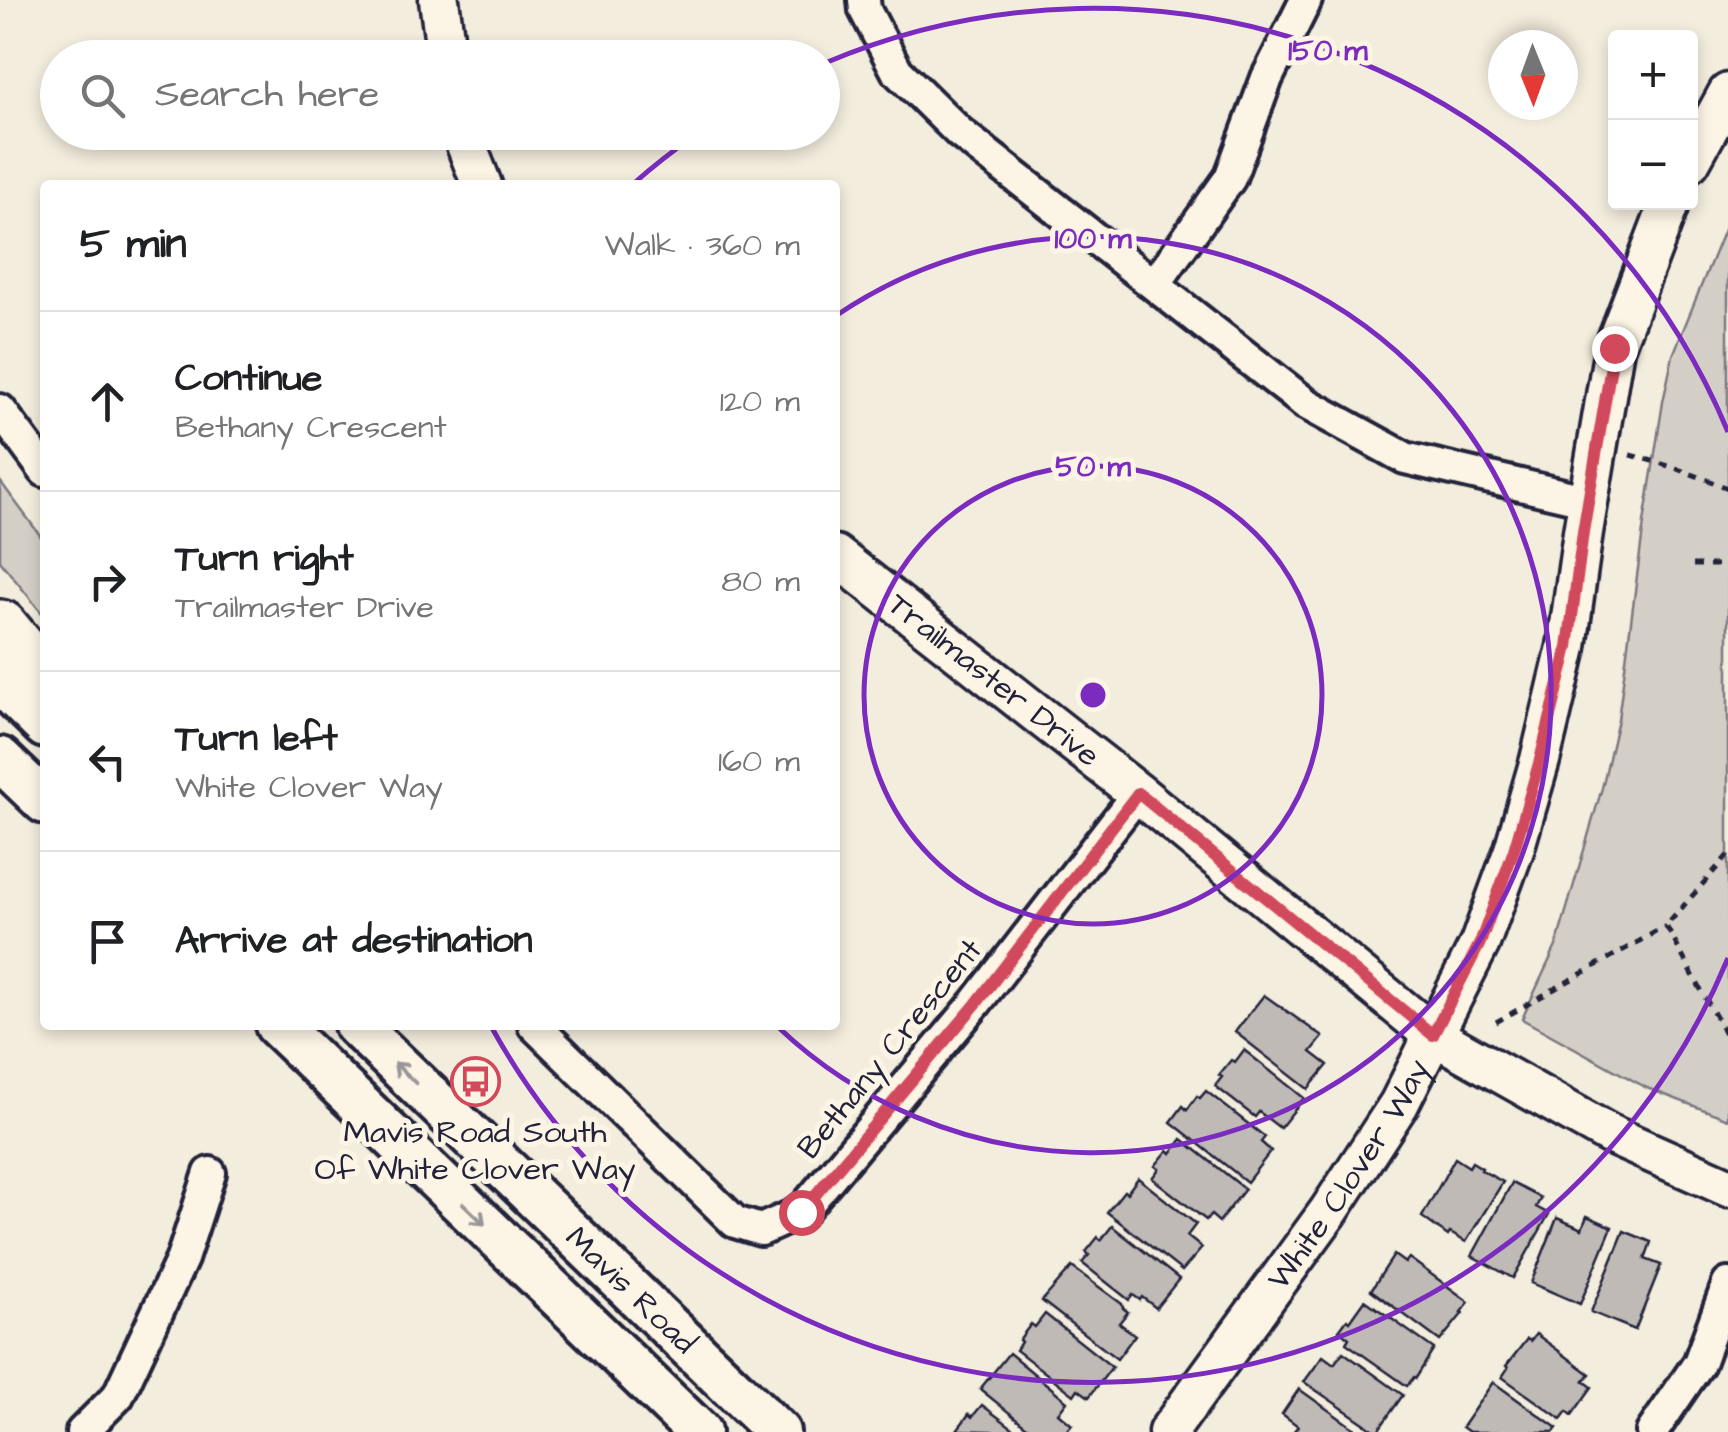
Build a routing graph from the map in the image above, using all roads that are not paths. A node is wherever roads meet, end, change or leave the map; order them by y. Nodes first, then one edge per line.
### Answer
1 (438, 0) edge
2 (864, 0) edge
3 (1306, 0) edge
4 (444, 40) edge
5 (1728, 93) edge
6 (1698, 147) edge
7 (467, 150) edge
8 (480, 180) edge
9 (1667, 210) edge
10 (1155, 284) junction
11 (0, 410) edge
12 (40, 464) edge
13 (1588, 501) junction
14 (840, 559) edge
15 (0, 628) edge
16 (40, 676) edge
17 (0, 682) edge
18 (40, 721) edge
19 (0, 759) edge
20 (1138, 793) junction
21 (40, 797) edge
22 (282, 1030) edge
23 (361, 1030) edge
24 (539, 1030) edge
25 (1433, 1035) junction
26 (210, 1173) dead end
27 (1728, 1188) edge
28 (1728, 1284) edge
29 (82, 1432) edge
30 (699, 1432) edge
31 (778, 1432) edge
32 (1168, 1432) edge
33 (1652, 1432) edge

1 - 4 street
2 - 10 street
3 - 10 street
5 - 6 street
7 - 8 street
9 - 13 street, White Clover Way
10 - 13 street
11 - 12 street
13 - 25 street, White Clover Way
14 - 20 street, Trailmaster Drive
15 - 16 highway
17 - 18 main road
19 - 21 main road
20 - 24 street, Bethany Crescent
20 - 25 street, Trailmaster Drive
22 -> 30 main road, Mavis Road
31 -> 23 main road, Mavis Road
25 - 27 street, Trailmaster Drive
25 - 32 street, White Clover Way
26 - 29 street
28 - 33 street

